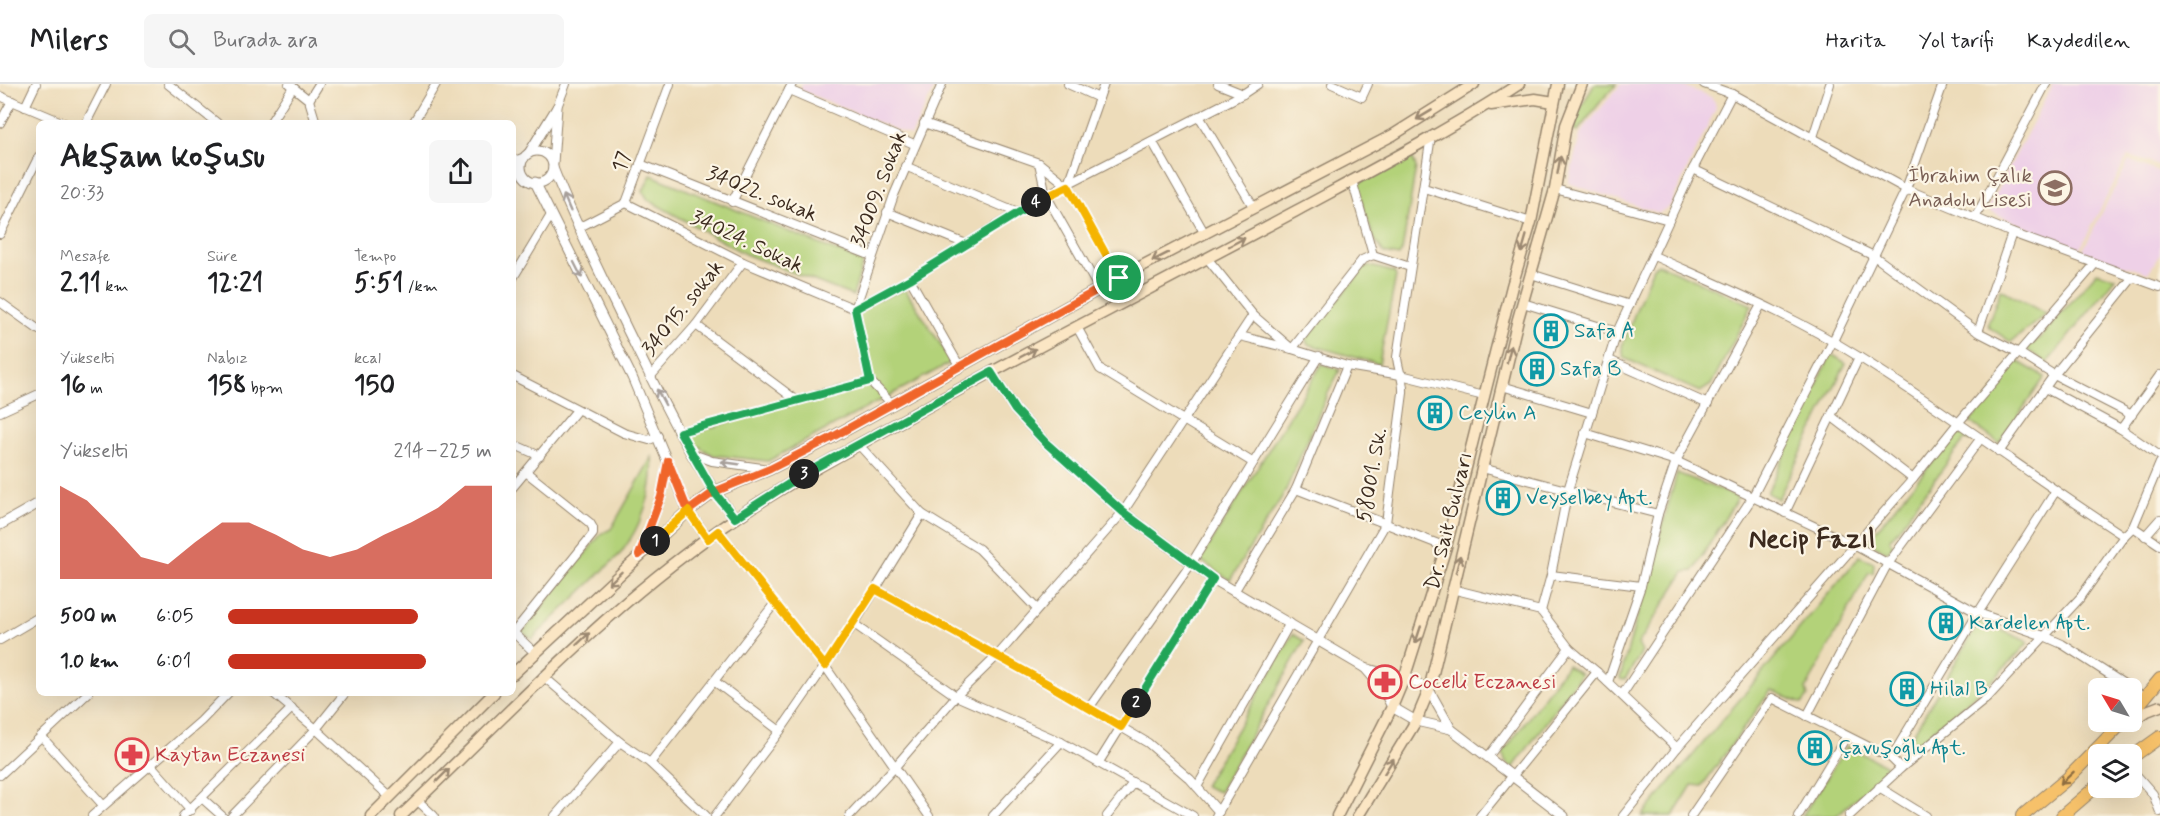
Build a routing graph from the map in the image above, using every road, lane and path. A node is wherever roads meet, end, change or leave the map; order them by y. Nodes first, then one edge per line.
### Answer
1 (36, 84) edge
2 (106, 84) edge
3 (168, 84) edge
4 (320, 84) edge
5 (436, 84) edge
6 (566, 84) edge
7 (670, 84) edge
8 (942, 84) edge
9 (1068, 84) edge
10 (1104, 84) edge
11 (1218, 84) edge
12 (1258, 84) edge
13 (1332, 84) edge
14 (1368, 84) edge
15 (1474, 84) edge
16 (1519, 84) edge
17 (1558, 84) edge
18 (1582, 84) edge
19 (1704, 84) edge
20 (1830, 84) edge
21 (1943, 84) edge
22 (2046, 84) edge
23 (291, 86) edge
24 (790, 87) edge
25 (1244, 94) junction
26 (1732, 94) junction
27 (0, 96) edge
28 (1099, 98) junction
29 (309, 100) junction
30 (12, 101) junction
31 (1554, 102) junction
32 (1485, 106) junction
33 (25, 107) junction
34 (557, 107) junction
35 (1199, 116) junction
36 (54, 120) edge
37 (88, 120) edge
38 (213, 120) edge
39 (272, 120) edge
40 (315, 120) edge
41 (415, 120) edge
42 (0, 123) edge
43 (924, 123) junction
44 (1431, 135) junction
45 (1813, 137) junction
46 (1152, 141) junction
47 (914, 144) junction
48 (526, 156) junction
49 (516, 161) edge
50 (1038, 163) junction
51 (640, 164) junction
52 (553, 166) junction
53 (904, 166) junction
54 (36, 169) edge
55 (1694, 169) junction
56 (516, 177) edge
57 (530, 180) junction
58 (1352, 180) junction
59 (1068, 186) junction
60 (1425, 188) junction
61 (1555, 189) junction
62 (1906, 189) junction
63 (1046, 195) junction
64 (732, 202) junction
65 (626, 203) junction
66 (1254, 208) junction
67 (887, 212) junction
68 (1018, 213) junction
69 (551, 215) junction
70 (1975, 218) junction
71 (1669, 220) junction
72 (1531, 222) junction
73 (578, 228) junction
74 (2012, 233) junction
75 (0, 234) edge
76 (1205, 234) junction
77 (966, 244) junction
78 (1373, 255) junction
79 (872, 256) junction
80 (1654, 256) junction
81 (1874, 256) junction
82 (1207, 258) junction
83 (743, 262) junction
84 (2095, 264) junction
85 (1410, 267) junction
86 (516, 273) edge
87 (1531, 274) junction
88 (2133, 277) junction
89 (1119, 278) junction
90 (910, 279) junction
91 (2160, 287) edge
92 (1100, 289) junction
93 (0, 302) edge
94 (1523, 303) junction
95 (1630, 305) junction
96 (1761, 305) junction
97 (855, 309) junction
98 (1253, 315) junction
99 (696, 325) junction
100 (1077, 327) junction
101 (36, 328) edge
102 (1617, 332) junction
103 (1978, 332) junction
104 (1240, 336) junction
105 (1833, 341) junction
106 (1292, 349) junction
107 (2019, 353) junction
108 (1318, 356) junction
109 (1859, 357) junction
110 (1609, 360) junction
111 (1347, 366) junction
112 (960, 367) junction
113 (991, 372) junction
114 (1401, 375) junction
115 (2054, 375) junction
116 (2160, 375) edge
117 (650, 377) junction
118 (516, 378) edge
119 (870, 381) junction
120 (1502, 386) junction
121 (2044, 388) junction
122 (36, 395) edge
123 (1484, 396) junction
124 (796, 400) junction
125 (892, 404) junction
126 (1708, 404) junction
127 (577, 410) junction
128 (0, 412) edge
129 (1592, 414) junction
130 (2132, 415) junction
131 (1831, 416) junction
132 (1185, 420) junction
133 (1958, 423) junction
134 (2121, 429) junction
135 (680, 432) junction
136 (1585, 433) junction
137 (658, 436) junction
138 (1981, 438) junction
139 (516, 445) edge
140 (859, 445) junction
141 (1999, 452) junction
142 (690, 453) junction
143 (540, 456) junction
144 (2160, 456) edge
145 (668, 461) junction
146 (1676, 461) junction
147 (1252, 462) junction
148 (2160, 463) edge
149 (1482, 468) junction
150 (770, 469) junction
151 (526, 472) junction
152 (1913, 478) junction
153 (516, 484) edge
154 (1296, 489) junction
155 (1568, 490) junction
156 (714, 492) junction
157 (2055, 492) junction
158 (1752, 498) junction
159 (36, 505) edge
160 (688, 511) junction
161 (1123, 512) junction
162 (1785, 513) junction
163 (922, 514) junction
164 (1658, 514) junction
165 (735, 518) junction
166 (2160, 519) edge
167 (1386, 523) junction
168 (0, 525) edge
169 (2133, 527) junction
170 (718, 531) junction
171 (2124, 536) junction
172 (2145, 536) junction
173 (708, 539) junction
174 (2160, 545) edge
175 (1854, 546) junction
176 (1446, 547) junction
177 (639, 555) junction
178 (1191, 564) junction
179 (1887, 565) junction
180 (1551, 575) junction
181 (1213, 579) junction
182 (1641, 586) junction
183 (875, 589) junction
184 (1452, 589) junction
185 (1234, 592) junction
186 (775, 603) junction
187 (1037, 609) junction
188 (1540, 611) junction
189 (1978, 613) junction
190 (36, 619) edge
191 (1290, 623) junction
192 (854, 624) junction
193 (516, 628) edge
194 (516, 635) edge
195 (2044, 636) junction
196 (0, 640) edge
197 (1318, 640) junction
198 (1569, 648) junction
199 (535, 653) junction
200 (997, 656) junction
201 (825, 666) junction
202 (1365, 668) junction
203 (516, 671) edge
204 (1598, 672) junction
205 (543, 676) junction
206 (1405, 676) junction
207 (2160, 679) edge
208 (714, 681) junction
209 (1608, 682) junction
210 (1429, 690) junction
211 (1622, 695) junction
212 (85, 696) edge
213 (225, 696) edge
214 (277, 696) edge
215 (343, 696) edge
216 (491, 696) edge
217 (956, 696) junction
218 (2146, 698) junction
219 (2142, 702) edge
220 (2160, 706) edge
221 (1392, 707) junction
222 (292, 708) junction
223 (1089, 708) junction
224 (2142, 715) edge
225 (1807, 716) junction
226 (1416, 721) junction
227 (1121, 727) junction
228 (316, 729) junction
229 (1451, 729) junction
230 (2160, 729) edge
231 (780, 731) junction
232 (2112, 733) edge
233 (41, 736) junction
234 (1846, 737) junction
235 (2157, 740) edge
236 (620, 742) junction
237 (1061, 742) junction
238 (1677, 748) junction
239 (2142, 750) edge
240 (1488, 757) junction
241 (1891, 758) junction
242 (1099, 762) junction
243 (650, 763) junction
244 (150, 764) junction
245 (894, 768) junction
246 (1901, 768) junction
247 (1, 772) edge
248 (1512, 776) junction
249 (2142, 779) edge
250 (1133, 783) junction
251 (1197, 787) junction
252 (1879, 788) junction
253 (2157, 793) edge
254 (2088, 794) edge
255 (390, 797) junction
256 (203, 799) junction
257 (417, 800) junction
258 (103, 805) junction
259 (191, 810) junction
260 (2160, 812) edge
261 (1218, 814) edge
262 (92, 816) edge
263 (183, 816) edge
264 (222, 816) edge
265 (231, 816) edge
266 (371, 816) edge
267 (401, 816) edge
268 (434, 816) edge
269 (555, 816) edge
270 (706, 816) edge
271 (715, 816) edge
272 (849, 816) edge
273 (929, 816) edge
274 (993, 816) edge
275 (1107, 816) edge
276 (1193, 816) edge
277 (1337, 816) edge
278 (1358, 816) edge
279 (1480, 816) edge
280 (1564, 816) edge
281 (1623, 816) edge
282 (1691, 816) edge
283 (1798, 816) edge
284 (1849, 816) edge
285 (1926, 816) edge
286 (2022, 816) edge
287 (2062, 816) edge

1 - 33 street
2 - 37 street
3 - 38 street
4 - 29 street
5 - 41 street
6 - 34 street
7 - 51 street, 17
8 - 43 street, 34009. Sokak
9 - 28 street
10 - 28 street
11 - 25 street
12 - 25 street
13 - 14 street
15 -> 66 main road
16 - 32 main road
17 - 31 main road, Dr. Sait Bulvarı
61 -> 18 main road, Dr. Sait Bulvarı
19 - 26 street
20 - 45 street
21 - 62 street
22 - 70 street
23 - 29 street
23 - 39 street
24 - 47 street
24 - 64 street
25 - 35 street
26 - 45 street
26 - 55 street
27 - 30 street
28 - 59 street
29 - 40 street
30 - 33 street
30 - 42 street
31 - 32 main road
31 - 72 main road, Dr. Sait Bulvarı
32 - 44 main road
33 - 36 street
34 - 48 street
34 - 52 street
35 - 46 street
35 - 66 street
43 - 47 street, 34009. Sokak
43 - 50 street
44 - 58 main road
44 - 60 street, 58001. Sk.
45 - 62 street
46 - 59 street
46 - 76 street
47 - 53 street, 34009. Sokak
48 - 49 street
48 - 52 street
48 - 57 street
50 - 59 street
50 - 63 street
51 - 64 street, 34022. sokak
51 - 65 street, 17
52 - 57 street
73 -> 52 street
53 - 67 street, 34009. Sokak
53 - 68 street
54 - 75 street
55 - 71 street
55 - 81 street
56 - 57 street
57 - 69 street
58 - 78 street
82 -> 58 main road
59 - 63 street
59 - 89 street
60 - 72 street
60 - 85 street, 58001. Sk.
61 - 71 street
61 - 87 main road, Dr. Sait Bulvarı
62 - 70 street
62 - 81 street
63 - 68 street
63 - 92 street
64 - 79 street, 34022. sokak
65 - 73 street, 17
65 - 83 street, 34024. Sokak
66 - 76 main road
67 - 77 street
67 - 79 street, 34009. Sokak
68 - 77 street
69 - 86 street
69 -> 137 street
70 - 74 street
71 - 80 street
72 -> 123 main road, Dr. Sait Bulvarı
73 - 117 street
74 - 84 street
74 - 103 street
76 -> 89 main road
77 - 90 street
78 - 85 street
78 - 106 street
79 - 97 street, 34009. Sokak
80 - 95 street
80 - 96 street
81 - 103 street
81 - 105 street
82 - 98 street
82 - 100 main road
83 - 97 street, 34024. Sokak
83 - 99 street, 34015. sokak
84 - 88 street
84 - 107 street
85 - 114 street, 58001. Sk.
87 - 94 main road, Dr. Sait Bulvarı
87 - 95 street
88 - 91 street
88 - 115 street
89 - 92 main road
90 - 97 street
90 - 112 street
92 - 112 main road
93 - 101 street
94 - 102 street
120 -> 94 main road, Dr. Sait Bulvarı
95 - 102 street
96 - 105 street
96 - 126 street
97 - 119 street
98 - 104 street
98 - 106 street
99 - 117 street, 34015. sokak
99 - 124 street
113 -> 100 main road
100 - 132 street
102 - 110 street
103 - 107 street
104 - 106 street
104 - 132 street
105 - 109 street
105 - 158 street
106 - 108 street
107 - 115 street
107 - 133 street
108 - 111 street
108 - 147 street
109 - 131 street
109 - 133 street
110 - 126 street
110 - 129 street
111 - 114 street
111 - 154 street
112 - 125 main road
113 - 140 main road
113 - 161 street
114 - 123 street
114 - 167 street, 58001. Sk.
115 - 121 street
115 - 130 street
116 - 130 street
135 -> 117 street
118 - 127 street
119 - 124 street
119 - 125 street
120 - 129 street
120 - 149 main road, Dr. Sait Bulvarı
121 - 134 street
121 - 141 street
122 - 128 street
123 - 176 main road, Dr. Sait Bulvarı
124 - 135 street
125 - 150 main road
126 - 146 street
127 - 137 street
127 - 143 street
129 - 136 street
130 - 134 street
131 - 152 street
131 - 162 street
132 - 147 street
132 - 161 street
133 - 138 street
133 - 152 street
134 - 144 street
135 - 142 street
136 - 146 street
136 - 155 street
137 - 145 street
138 - 141 street
138 - 179 street
139 - 143 street
140 - 163 street
140 - 165 main road
141 - 157 street
150 -> 142 street
142 - 156 street
143 - 151 street
145 - 160 street
145 - 177 street
146 - 158 street
146 - 164 street
147 - 178 street
148 - 169 street
149 - 155 street
184 -> 149 main road, Dr. Sait Bulvarı
150 - 156 main road
151 - 153 street
151 - 193 street
152 - 175 street
154 - 167 street
154 - 185 street
155 - 164 street
155 - 180 street
156 - 160 main road
156 - 165 street
157 - 171 street
157 - 189 street
158 - 162 street
158 - 211 street
159 - 168 street
160 - 173 street
160 - 177 main road
161 - 178 street
161 - 187 street
162 - 175 street
163 - 183 street
163 - 187 street
164 - 182 street
165 - 170 main road
166 - 172 street
167 - 176 street
167 - 197 street, 58001. Sk.
169 - 171 street
169 - 172 street
170 - 173 main road
170 - 186 street
171 - 195 street
172 - 174 street
205 -> 173 main road
175 - 179 street
175 - 238 street
176 -> 206 main road, Dr. Sait Bulvarı
177 -> 199 main road
178 - 181 street
178 - 223 street
179 - 189 street
179 - 225 street
180 - 182 street
180 - 188 street
181 - 185 street
181 - 227 street
182 - 209 street
183 - 192 street
183 - 200 street
184 - 188 street
184 - 210 main road, Dr. Sait Bulvarı
185 - 191 street
186 - 201 street
186 - 208 street
187 - 200 street
188 - 198 street
189 - 195 street
189 - 241 street
190 - 196 street
191 - 197 street
191 - 251 street
192 - 201 street
192 - 217 street
194 - 199 street
195 - 218 street
195 - 246 street
197 - 202 street
197 - 261 street, 58001. Sk.
198 - 204 street
198 - 240 street
199 - 203 main road
200 - 217 street
200 - 223 street
201 - 231 street
201 - 245 street
202 - 206 street
202 - 221 street
204 - 209 street
204 - 248 street
205 - 236 street
257 -> 205 main road
206 - 210 street
206 - 221 main road, Dr. Sait Bulvarı
207 - 218 main road
208 - 231 street
208 - 243 street
209 - 211 street
210 - 226 main road, Dr. Sait Bulvarı
210 - 229 street
211 - 238 street
212 - 233 street
213 - 244 street
214 - 222 street
215 - 228 street
216 - 255 main road
217 - 237 street
217 - 245 street
218 - 219 main road
220 - 224 main road
221 - 226 street
221 - 277 main road, Dr. Sait Bulvarı
222 - 228 street
222 - 256 street
223 - 227 street
225 - 234 street
225 - 282 street
226 - 229 street
278 -> 226 main road, Dr. Sait Bulvarı
227 - 242 street
227 - 251 street
228 - 255 street
228 - 265 street
229 - 240 street
230 - 235 main road
231 - 271 street
232 -> 286 main road
233 - 247 street
233 - 258 street
234 - 241 street
234 - 283 street
235 - 239 main road
236 - 243 street
236 - 269 street
237 - 242 street
237 - 274 street
238 - 281 street
240 - 248 street
241 - 246 street
242 - 250 street
243 - 270 street
244 - 258 street
244 - 259 street
245 - 272 street
245 - 273 street
246 - 252 street
248 - 279 street
248 - 280 street
249 - 253 street
250 - 275 street
250 - 276 street
251 - 261 street
252 - 284 street
252 - 285 street
253 - 260 street
254 - 287 main road
255 - 266 main road
256 - 259 street
256 - 264 street
257 - 267 main road
257 - 268 street
258 - 262 street
259 - 263 street

